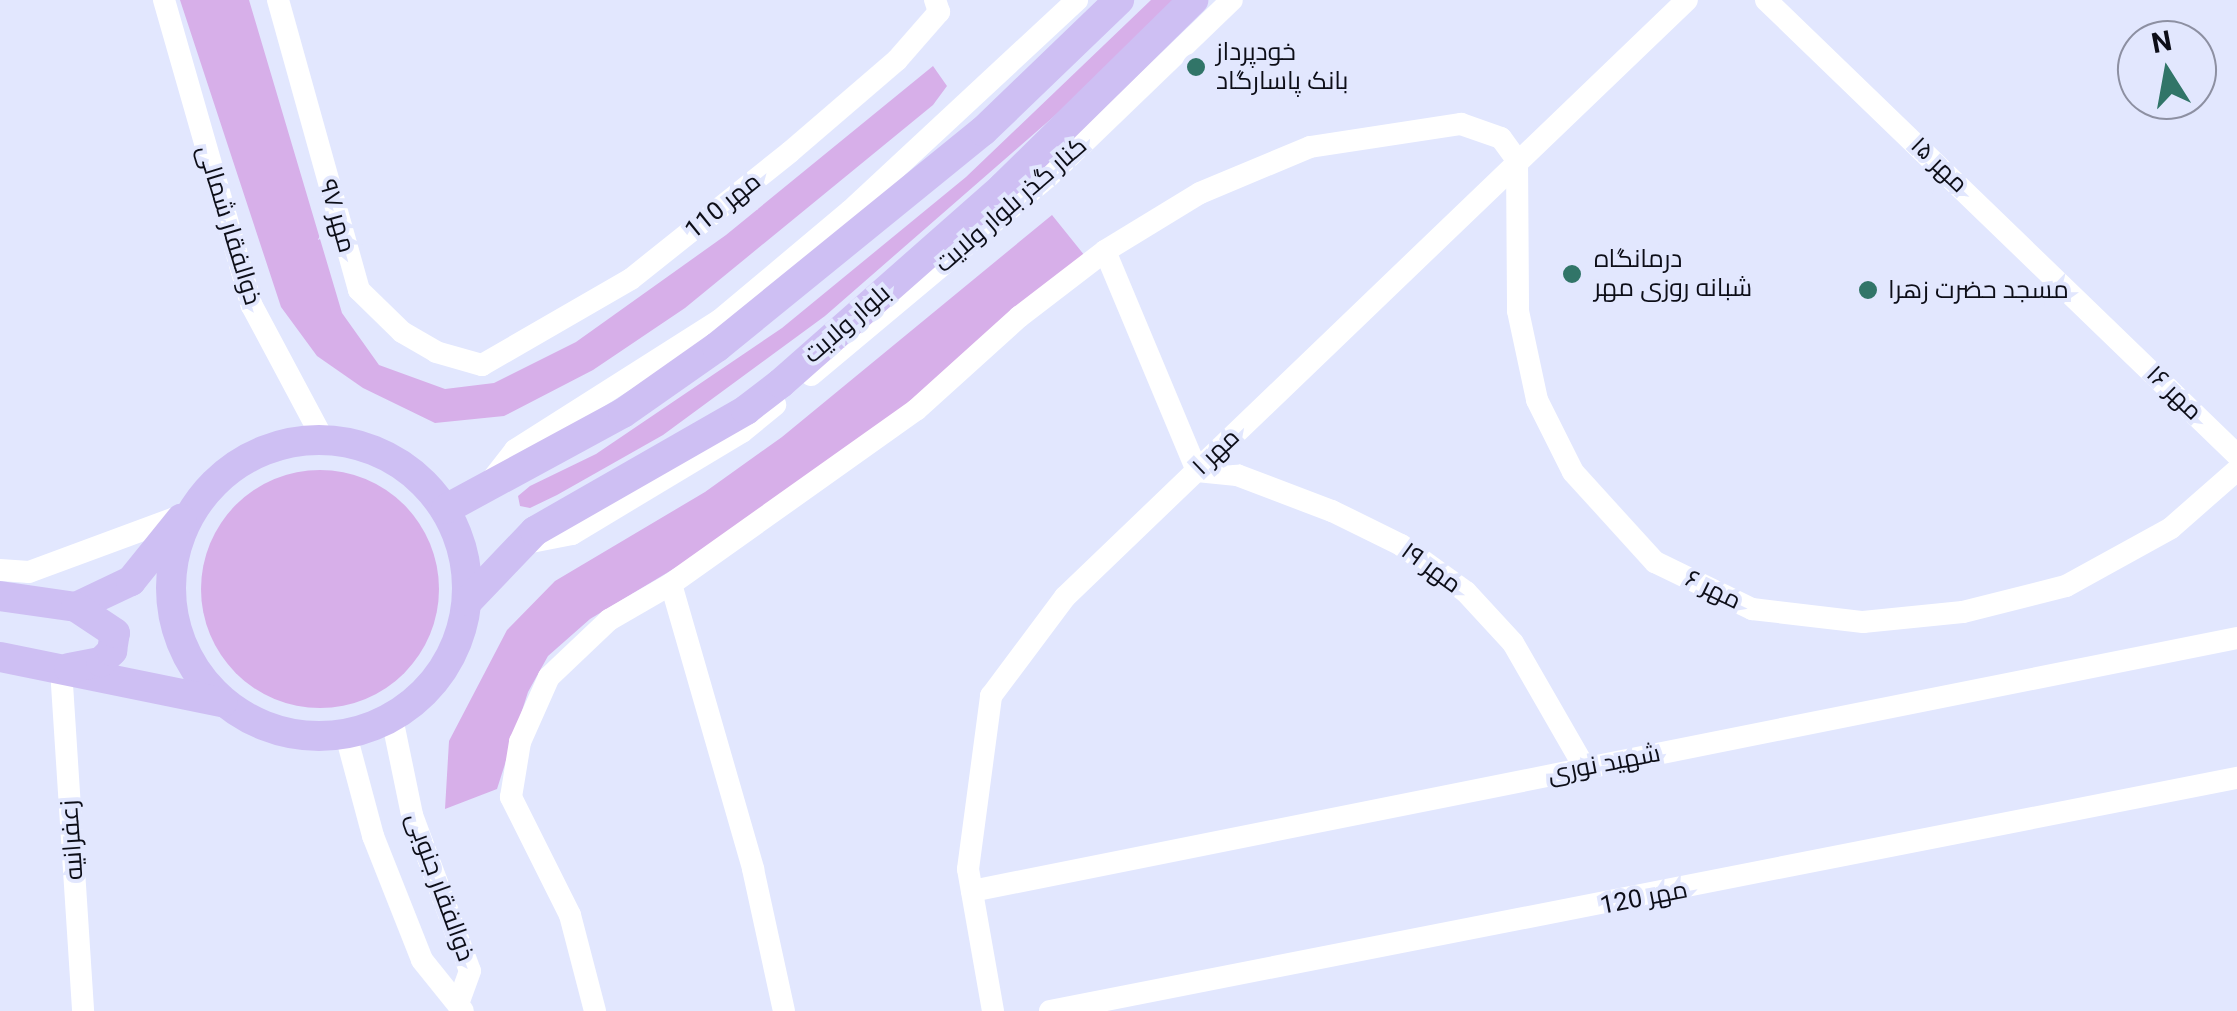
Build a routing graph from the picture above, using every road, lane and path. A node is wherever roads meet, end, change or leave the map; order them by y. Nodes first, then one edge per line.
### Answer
1 (164, 0) edge
2 (278, 0) edge
3 (1077, 0) edge
4 (1120, 0) edge
5 (1194, 0) edge
6 (1232, 0) edge
7 (1687, 0) edge
8 (1766, 0) edge
9 (937, 6) edge
10 (1517, 160) junction
11 (1106, 251) junction
12 (2110, 331) joint
13 (482, 366) joint
14 (323, 439) junction
15 (2237, 454) edge
16 (2237, 470) edge
17 (1197, 471) junction
18 (486, 488) junction
19 (446, 509) junction
20 (186, 513) junction
21 (522, 544) junction
22 (0, 570) edge
23 (671, 584) junction
24 (0, 596) edge
25 (468, 602) junction
26 (76, 607) junction
27 (2237, 638) edge
28 (0, 657) edge
29 (61, 670) junction
30 (222, 702) junction
31 (392, 718) junction
32 (346, 734) junction
33 (1586, 768) junction
34 (2237, 778) edge
35 (972, 891) junction
36 (461, 1006) edge
37 (83, 1011) edge
38 (596, 1011) edge
39 (784, 1011) edge
40 (993, 1011) edge
41 (1050, 1011) edge

1 - 14 street, ذوالفقار شمالی
2 - 13 street, مهر ۹۷
3 - 18 street
4 - 18 main road
5 - 21 main road, بلوار ولایت
6 - 21 street, کنار گذر بلوار ولایت
7 - 10 street, مهر ۱
8 - 12 street, مهر ۱۵
9 - 13 street, مهر 110
10 - 11 street
10 - 16 street, مهر ۶
10 - 17 street, مهر ۱
11 - 17 street
11 - 23 street
12 - 15 street, مهر ۱۶
14 - 19 main road
14 - 20 main road
17 - 33 street, مهر ۱۹
17 - 35 street, مهر ۱
18 - 19 main road
19 - 25 main road
20 - 22 street
20 - 26 main road
20 - 30 main road
21 - 25 main road, بلوار ولایت
23 - 38 street
23 - 39 street
24 - 26 main road
25 - 31 main road
26 - 29 main road
27 - 33 street, شهید نوری
28 - 29 main road
29 - 30 main road
29 - 37 street, زعفرانیه
30 - 32 main road
31 - 32 main road
31 - 36 street, ذوالفقار جنوبی
32 - 36 street, ذوالفقار جنوبی
33 - 35 street, شهید نوری
34 - 41 street, مهر 120
35 - 40 street, مهر ۱

